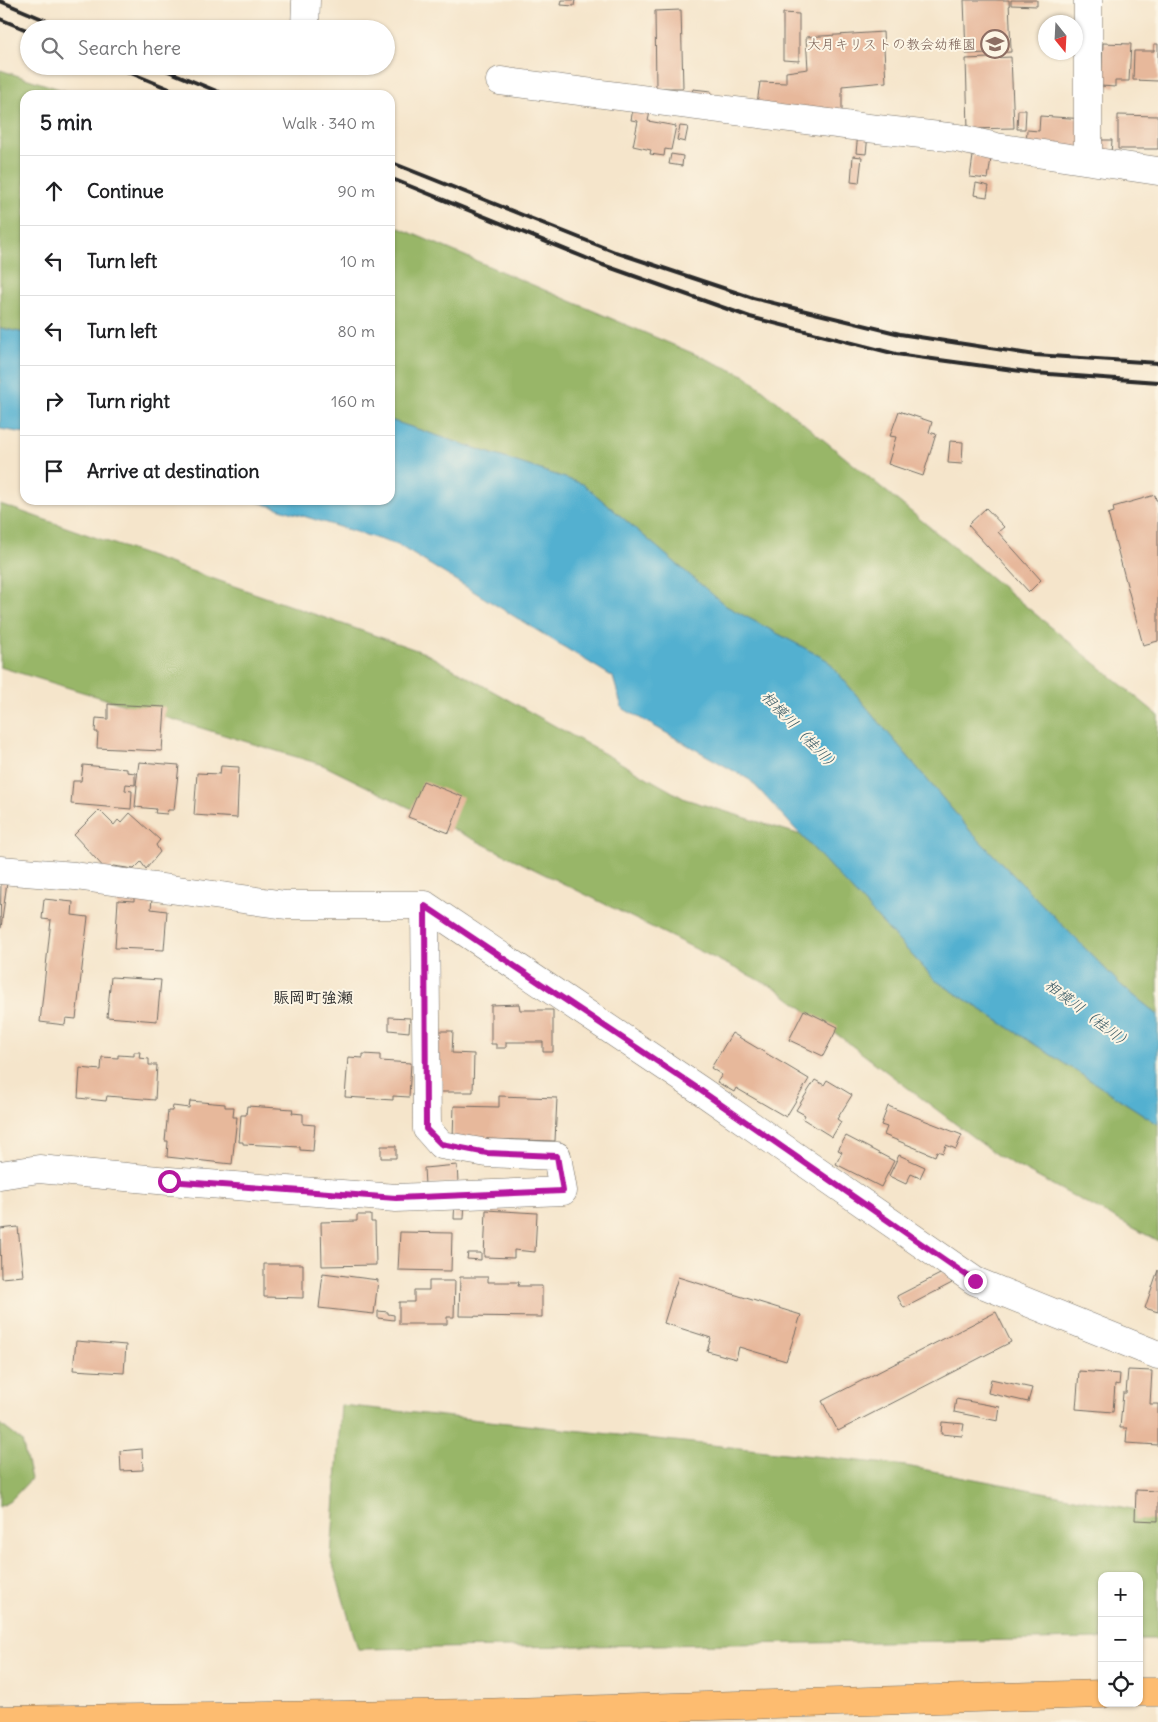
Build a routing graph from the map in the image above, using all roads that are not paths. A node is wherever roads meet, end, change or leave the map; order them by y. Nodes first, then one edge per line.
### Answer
1 (306, 0) edge
2 (1088, 0) edge
3 (305, 20) edge
4 (500, 81) dead end
5 (1088, 160) junction
6 (1158, 171) edge
7 (0, 870) edge
8 (425, 906) junction
9 (0, 1175) edge
10 (1158, 1356) edge
11 (1143, 1692) edge
12 (1158, 1692) edge
13 (1098, 1694) edge
14 (0, 1720) edge

1 - 3 street
2 - 5 street
4 - 5 street
5 - 6 street
7 - 8 street
8 - 9 street
8 - 10 street
11 - 12 highway
13 - 14 highway

